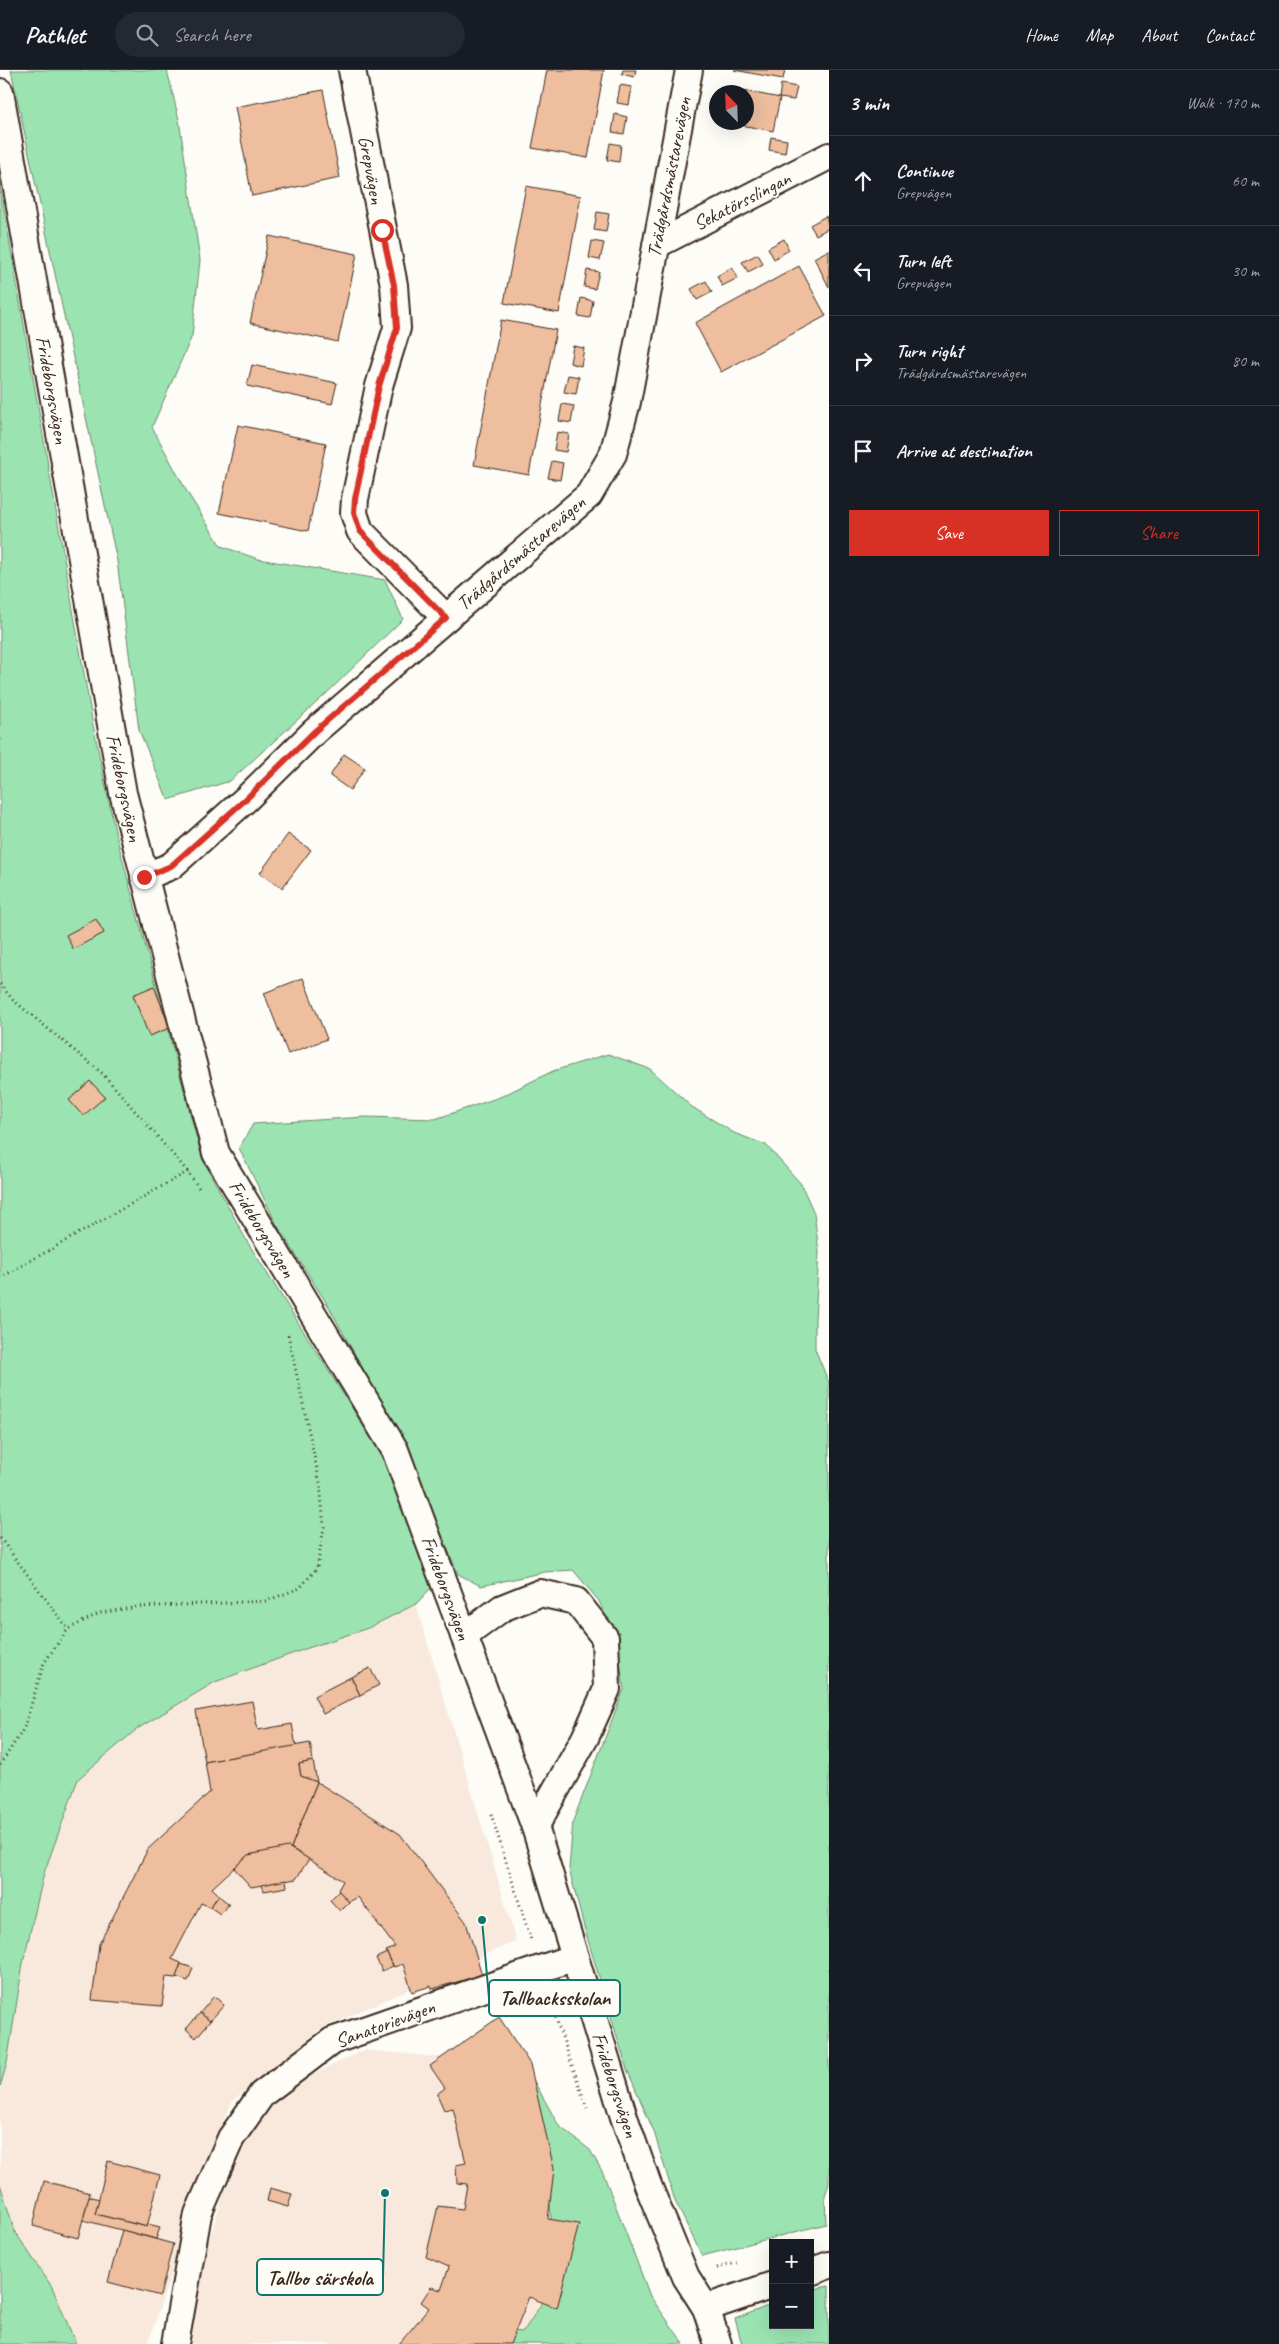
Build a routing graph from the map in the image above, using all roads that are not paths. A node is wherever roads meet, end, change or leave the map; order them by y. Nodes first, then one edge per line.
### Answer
1 (352, 70) edge
2 (689, 70) edge
3 (0, 92) edge
4 (829, 156) edge
5 (656, 246) junction
6 (446, 618) junction
7 (144, 877) junction
8 (464, 1636) junction
9 (535, 1827) junction
10 (575, 1957) junction
11 (829, 2265) edge
12 (814, 2271) edge
13 (769, 2286) edge
14 (706, 2308) junction
15 (175, 2344) edge
16 (718, 2344) edge

1 - 6 street, Grepvägen
2 - 5 street, Trädgårdsmästarevägen
3 - 7 street, Frideborgsvägen
4 - 5 street, Sekatörsslingan
5 - 6 street, Trädgårdsmästarevägen
6 - 7 street, Trädgårdsmästarevägen
7 - 8 street, Frideborgsvägen
8 - 9 street, Frideborgsvägen
8 - 9 street
9 - 10 street, Frideborgsvägen
10 - 14 street, Frideborgsvägen
10 - 15 street, Sanatorievägen
11 - 12 street
13 - 14 street
14 - 16 street, Frideborgsvägen

